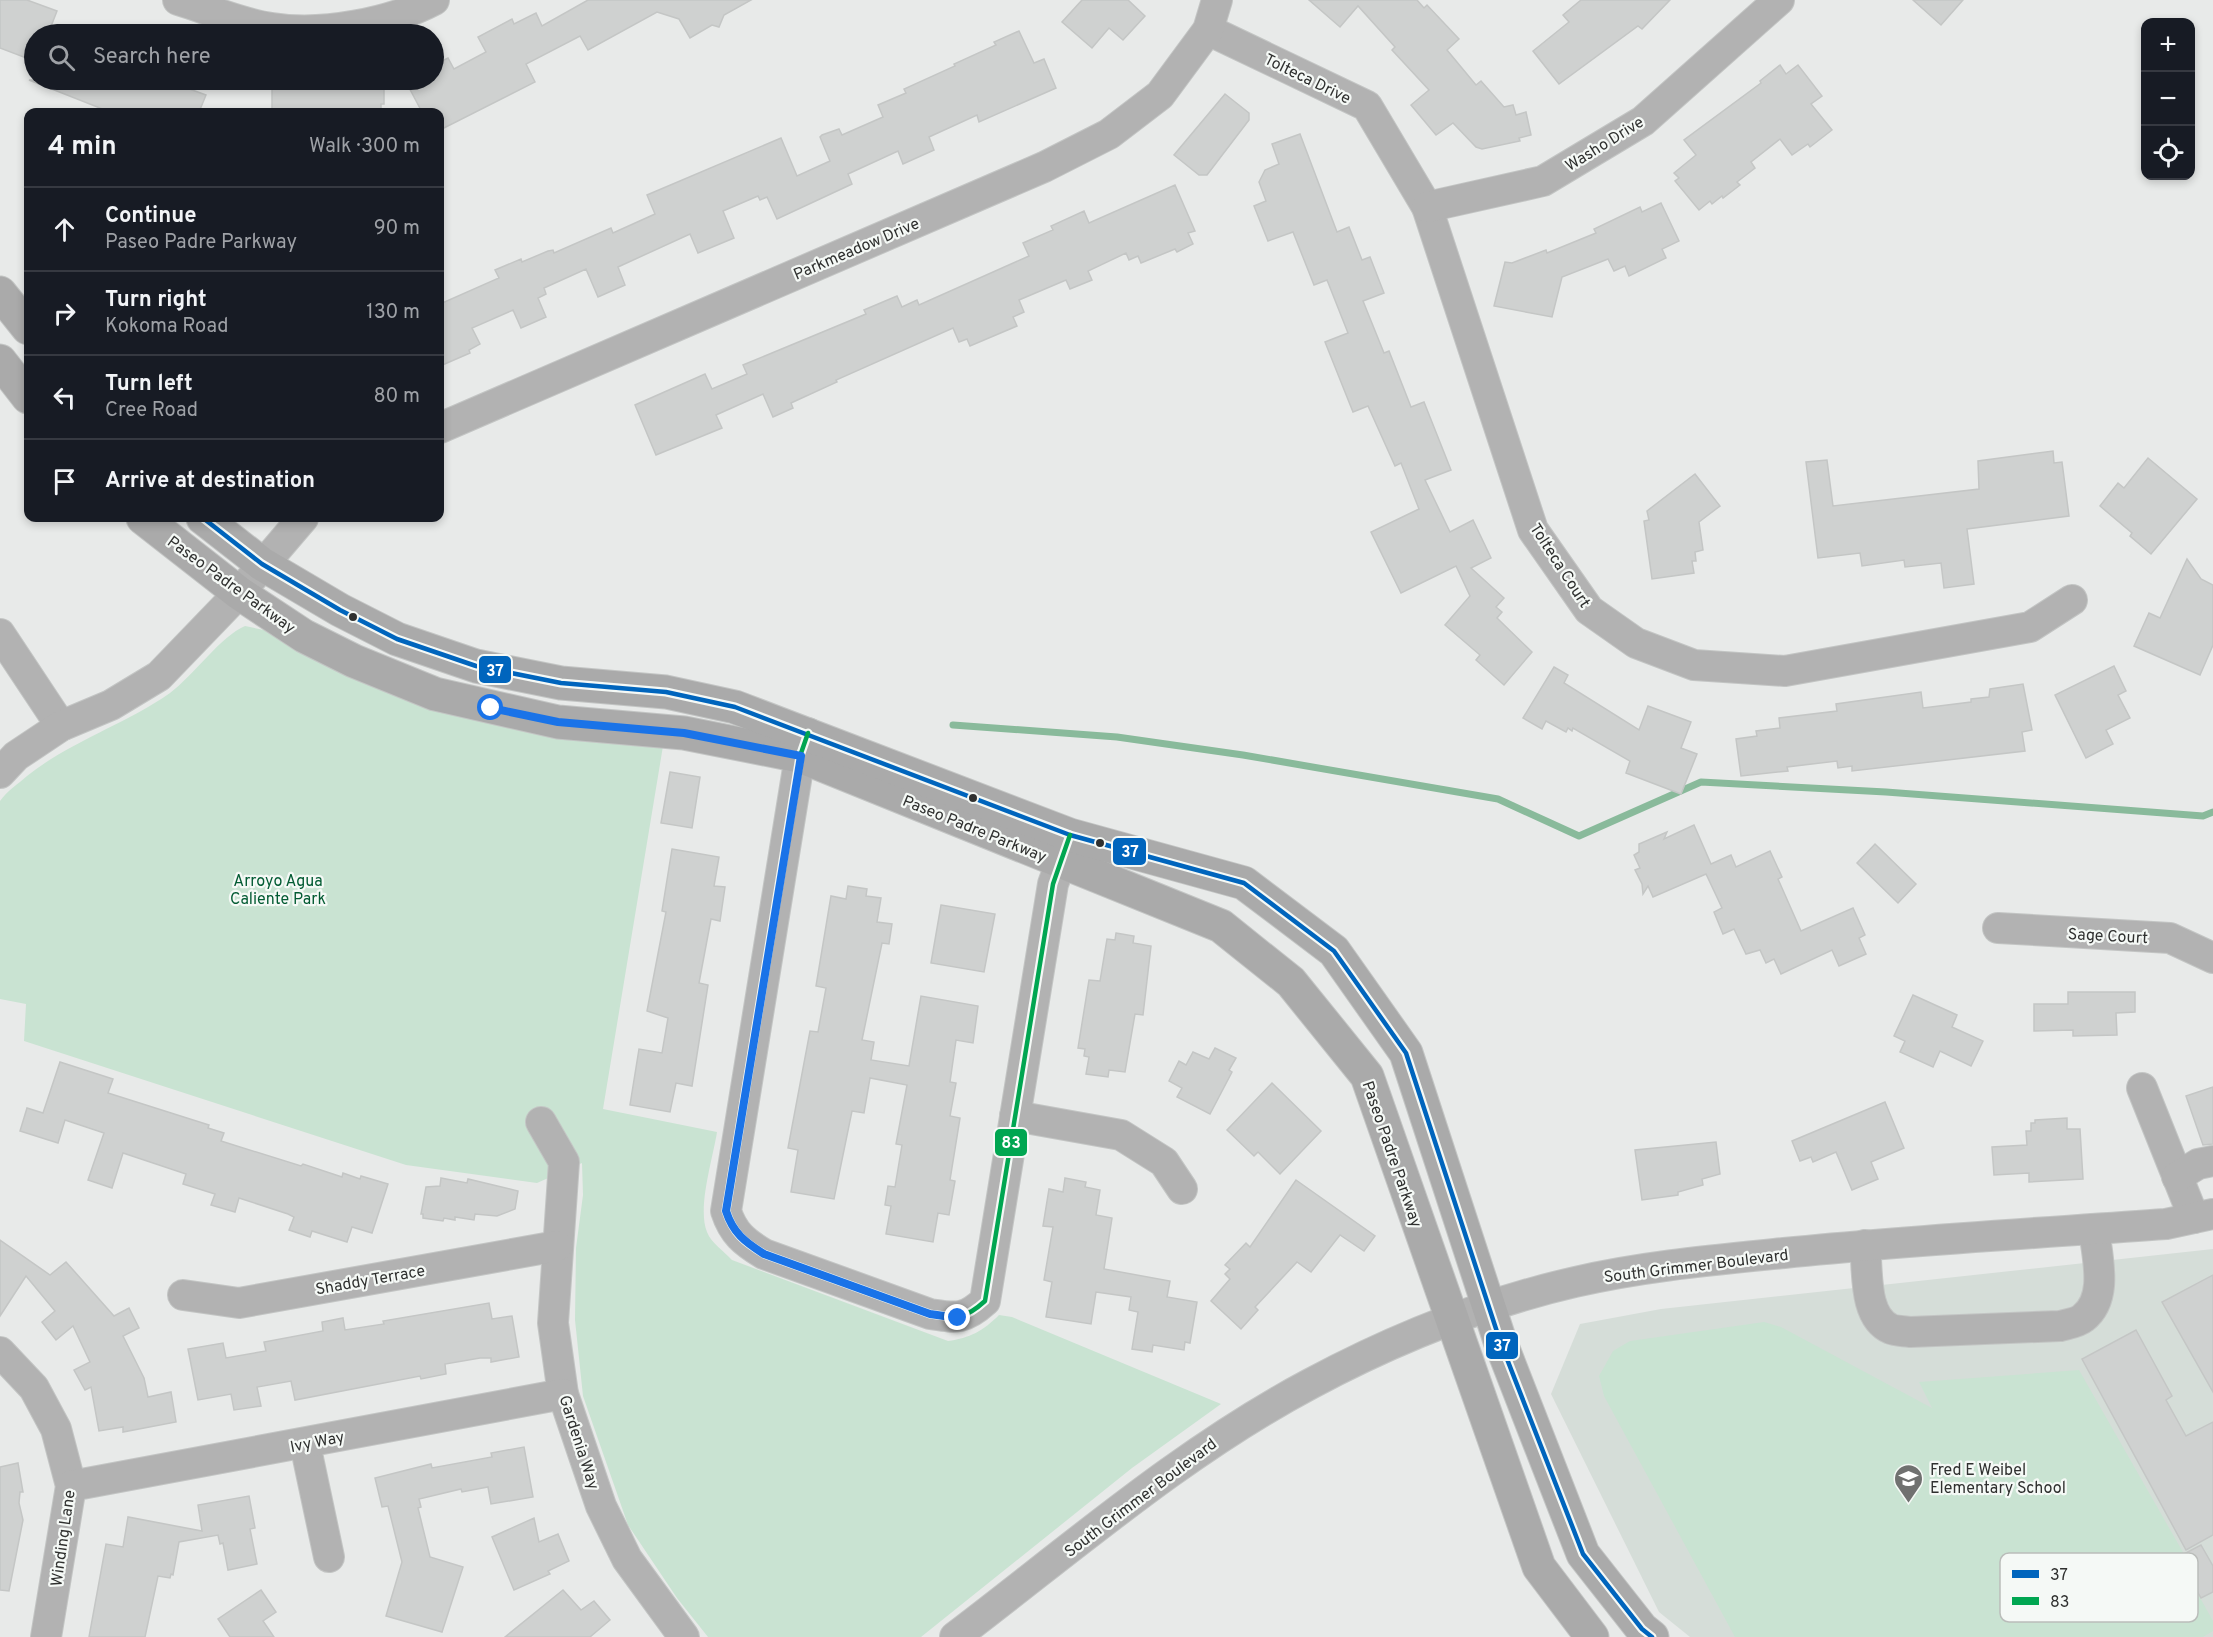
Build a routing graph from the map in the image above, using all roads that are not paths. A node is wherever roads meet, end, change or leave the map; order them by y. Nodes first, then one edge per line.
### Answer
1 (178, 0) edge
2 (434, 0) edge
3 (1217, 0) edge
4 (1779, 0) edge
5 (259, 24) edge
6 (357, 24) edge
7 (1208, 30) junction
8 (1427, 207) junction
9 (0, 293) edge
10 (24, 323) edge
11 (0, 362) edge
12 (24, 392) edge
13 (444, 426) edge
14 (148, 522) edge
15 (208, 522) edge
16 (299, 522) edge
17 (262, 564) junction
18 (239, 593) junction
19 (2072, 600) dead end
20 (0, 634) edge
21 (62, 726) junction
22 (804, 745) junction
23 (0, 772) edge
24 (1066, 849) junction
25 (1998, 928) dead end
26 (2213, 958) edge
27 (2142, 1088) dead end
28 (1015, 1116) junction
29 (542, 1122) dead end
30 (2213, 1161) edge
31 (2177, 1176) junction
32 (1182, 1189) dead end
33 (2203, 1216) edge
34 (2094, 1229) junction
35 (1865, 1245) junction
36 (557, 1246) junction
37 (183, 1295) dead end
38 (1489, 1308) junction
39 (1451, 1322) junction
40 (0, 1352) edge
41 (563, 1394) junction
42 (305, 1444) junction
43 (71, 1486) junction
44 (329, 1557) dead end
45 (675, 1634) edge
46 (46, 1637) edge
47 (955, 1637) edge
48 (1592, 1637) edge
49 (1652, 1637) edge

1 - 5 street
2 - 6 street
3 - 7 street, Parkmeadow Drive
4 - 8 street, Washo Drive
7 - 8 street, Tolteca Drive
7 - 13 street, Parkmeadow Drive
8 - 19 street, Tolteca Court
9 - 10 main road
11 - 12 main road
14 - 18 main road, Paseo Padre Parkway
15 - 17 main road, Paseo Padre Parkway
16 - 17 street
17 - 18 street
17 - 22 main road, Paseo Padre Parkway
18 - 21 street
18 - 22 main road, Paseo Padre Parkway
20 - 21 street
21 - 23 street
22 - 24 main road, Paseo Padre Parkway
22 - 28 street
24 - 28 street
24 - 38 main road, Paseo Padre Parkway
24 - 39 main road, Paseo Padre Parkway
25 - 26 street, Sage Court
27 - 31 street
28 - 32 street
29 - 36 street, Gardenia Way
30 - 31 street
31 - 33 street
33 - 34 street, South Grimmer Boulevard
34 - 35 street, South Grimmer Boulevard
34 - 35 street
35 - 38 street, South Grimmer Boulevard
36 - 37 street, Shaddy Terrace
36 - 41 street, Gardenia Way
38 - 39 street, South Grimmer Boulevard
38 - 49 main road, Paseo Padre Parkway
39 - 47 street, South Grimmer Boulevard
39 - 48 main road, Paseo Padre Parkway
40 - 43 street, Winding Lane
41 - 42 street, Ivy Way
41 - 45 street, Gardenia Way
42 - 43 street, Ivy Way
42 - 44 street
43 - 46 street, Winding Lane

